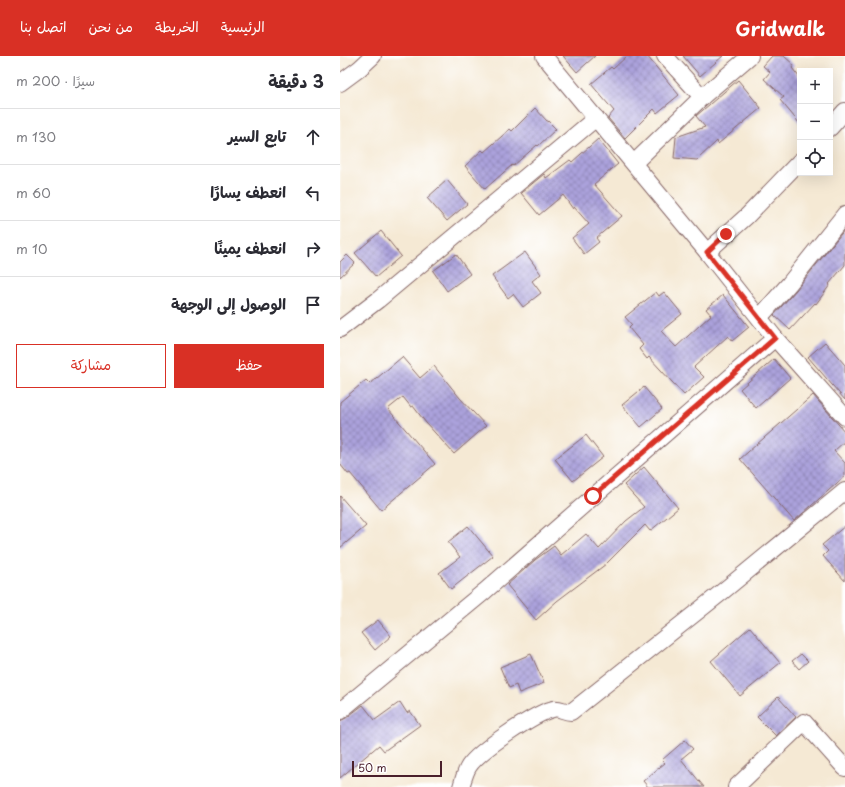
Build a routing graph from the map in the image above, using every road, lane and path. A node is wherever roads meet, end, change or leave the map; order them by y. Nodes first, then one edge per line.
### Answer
1 (373, 56) edge
2 (544, 56) edge
3 (665, 56) edge
4 (750, 56) edge
5 (340, 83) edge
6 (702, 97) junction
7 (845, 111) edge
8 (596, 118) junction
9 (833, 125) edge
10 (634, 163) junction
11 (797, 164) edge
12 (845, 214) edge
13 (707, 252) junction
14 (760, 317) junction
15 (340, 329) edge
16 (775, 338) junction
17 (845, 417) edge
18 (845, 491) edge
19 (340, 711) edge
20 (845, 768) edge
21 (461, 787) edge
22 (736, 787) edge

1 - 5 street
2 - 8 street
3 - 6 street
4 - 6 street
6 - 10 street
7 - 9 street
8 - 10 street
8 - 15 street
10 - 13 street
11 - 13 street
12 - 14 street
13 - 14 street
14 - 16 street
16 - 17 street
16 - 19 street
18 - 21 street
20 - 22 street

